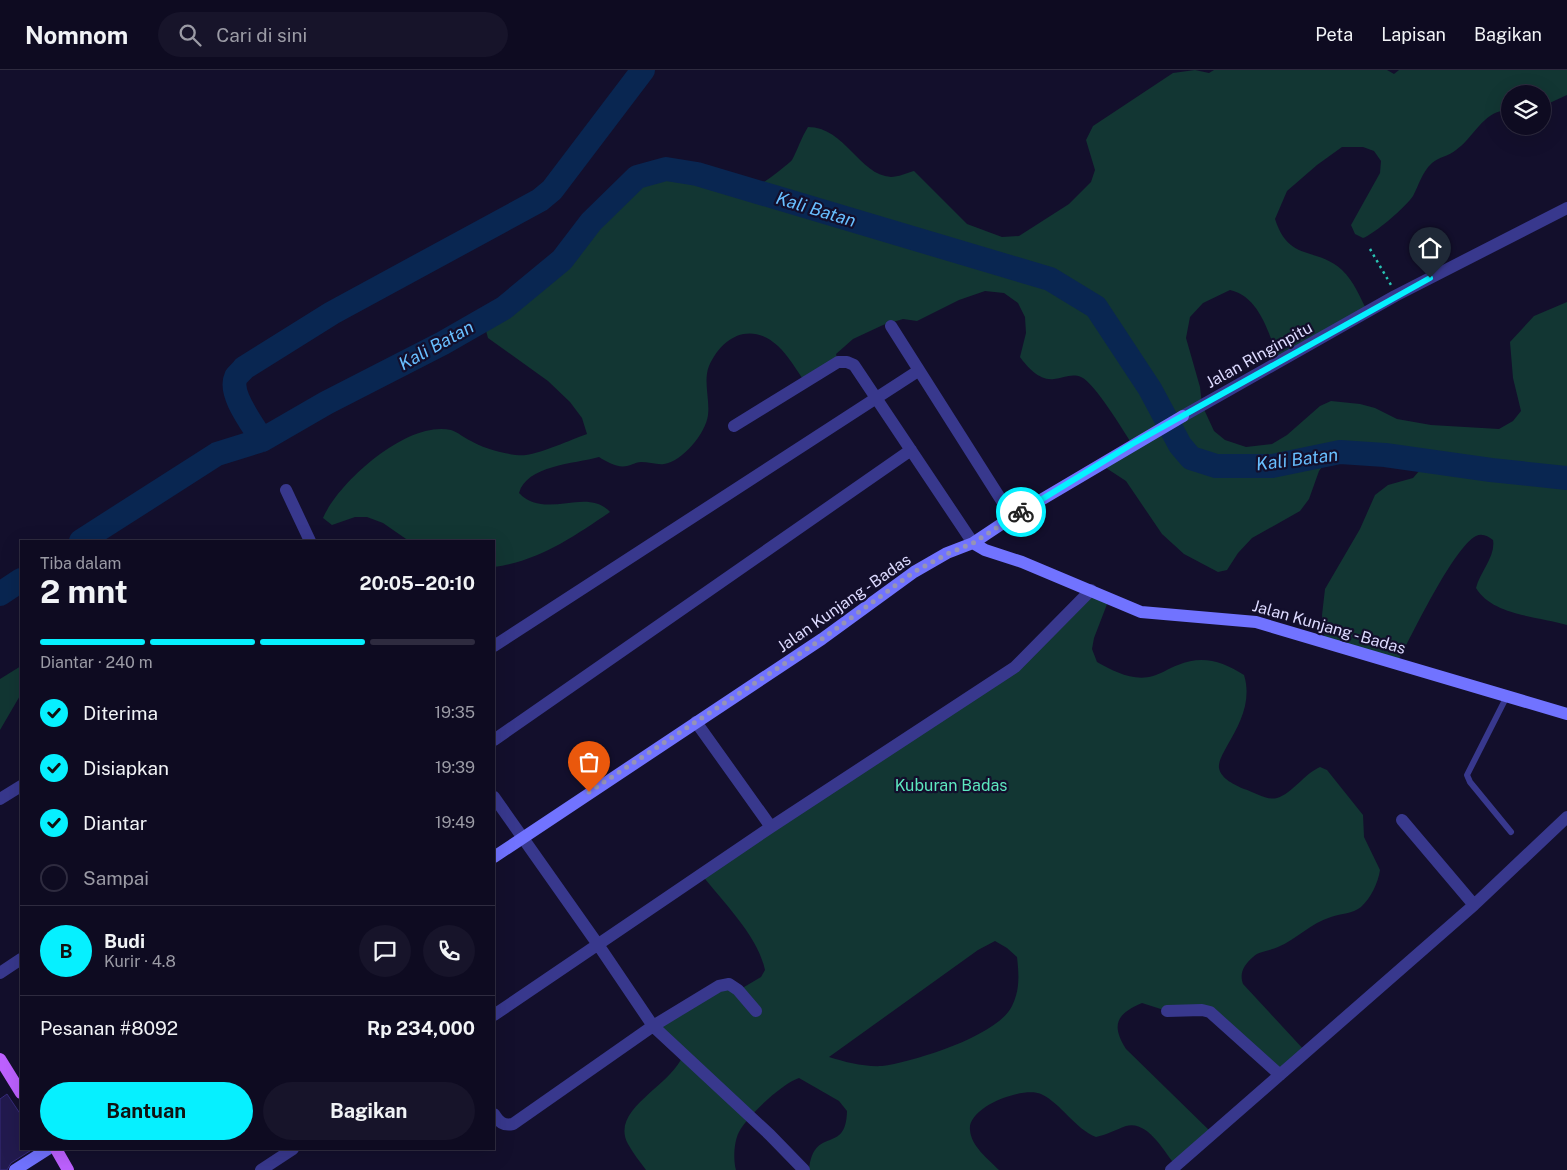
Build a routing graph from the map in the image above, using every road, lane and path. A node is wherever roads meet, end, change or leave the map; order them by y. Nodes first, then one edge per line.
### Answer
1 (1567, 208) edge
2 (1370, 249) dead end
3 (1395, 296) junction
4 (891, 326) dead end
5 (918, 371) junction
6 (876, 398) junction
7 (1183, 416) joint
8 (734, 426) dead end
9 (910, 450) junction
10 (286, 490) dead end
11 (1012, 517) junction
12 (310, 540) edge
13 (973, 543) junction
14 (1091, 590) junction
15 (495, 645) edge
16 (1507, 696) junction
17 (1567, 714) edge
18 (696, 722) junction
19 (495, 739) edge
20 (20, 787) edge
21 (495, 798) edge
22 (0, 799) edge
23 (1567, 817) edge
24 (1402, 820) dead end
25 (771, 827) junction
26 (1511, 832) dead end
27 (522, 839) junction
28 (495, 857) edge
29 (1474, 905) junction
30 (599, 946) junction
31 (20, 960) edge
32 (0, 973) edge
33 (756, 1011) dead end
34 (1167, 1011) dead end
35 (495, 1014) edge
36 (653, 1026) junction
37 (0, 1059) edge
38 (1280, 1075) junction
39 (20, 1092) edge
40 (495, 1116) edge
41 (46, 1150) edge
42 (57, 1150) edge
43 (291, 1150) edge
44 (15, 1170) edge
45 (68, 1170) edge
46 (261, 1170) edge
47 (804, 1170) edge
48 (1171, 1170) edge

1 - 3 street, Jalan RInginpitu
2 - 3 path
3 - 7 street, Jalan RInginpitu
4 - 5 street
5 - 6 street
5 - 11 street
6 - 8 street
6 - 9 street
6 - 15 street
7 - 11 main road, Jalan RInginpitu
9 - 13 street
9 - 19 street
10 - 12 street
11 - 13 main road, Jalan RInginpitu
13 - 14 main road, Jalan Kunjang - Badas
13 - 18 main road, Jalan Kunjang - Badas
14 - 16 main road, Jalan Kunjang - Badas
14 - 25 street
16 - 17 main road, Jalan Kunjang - Badas
16 - 26 lane
18 - 25 street
18 - 27 main road, Jalan Kunjang - Badas
20 - 22 street
21 - 27 street
23 - 29 street
24 - 29 street
25 - 30 street
27 - 28 main road, Jalan Kunjang - Badas
27 - 30 street
29 - 38 street
30 - 35 street
30 - 36 street
31 - 32 street
33 - 36 street
34 - 38 street
36 - 40 street
36 - 47 street
37 - 39 main road
38 - 48 street
41 - 44 main road
42 - 45 main road
43 - 46 street

